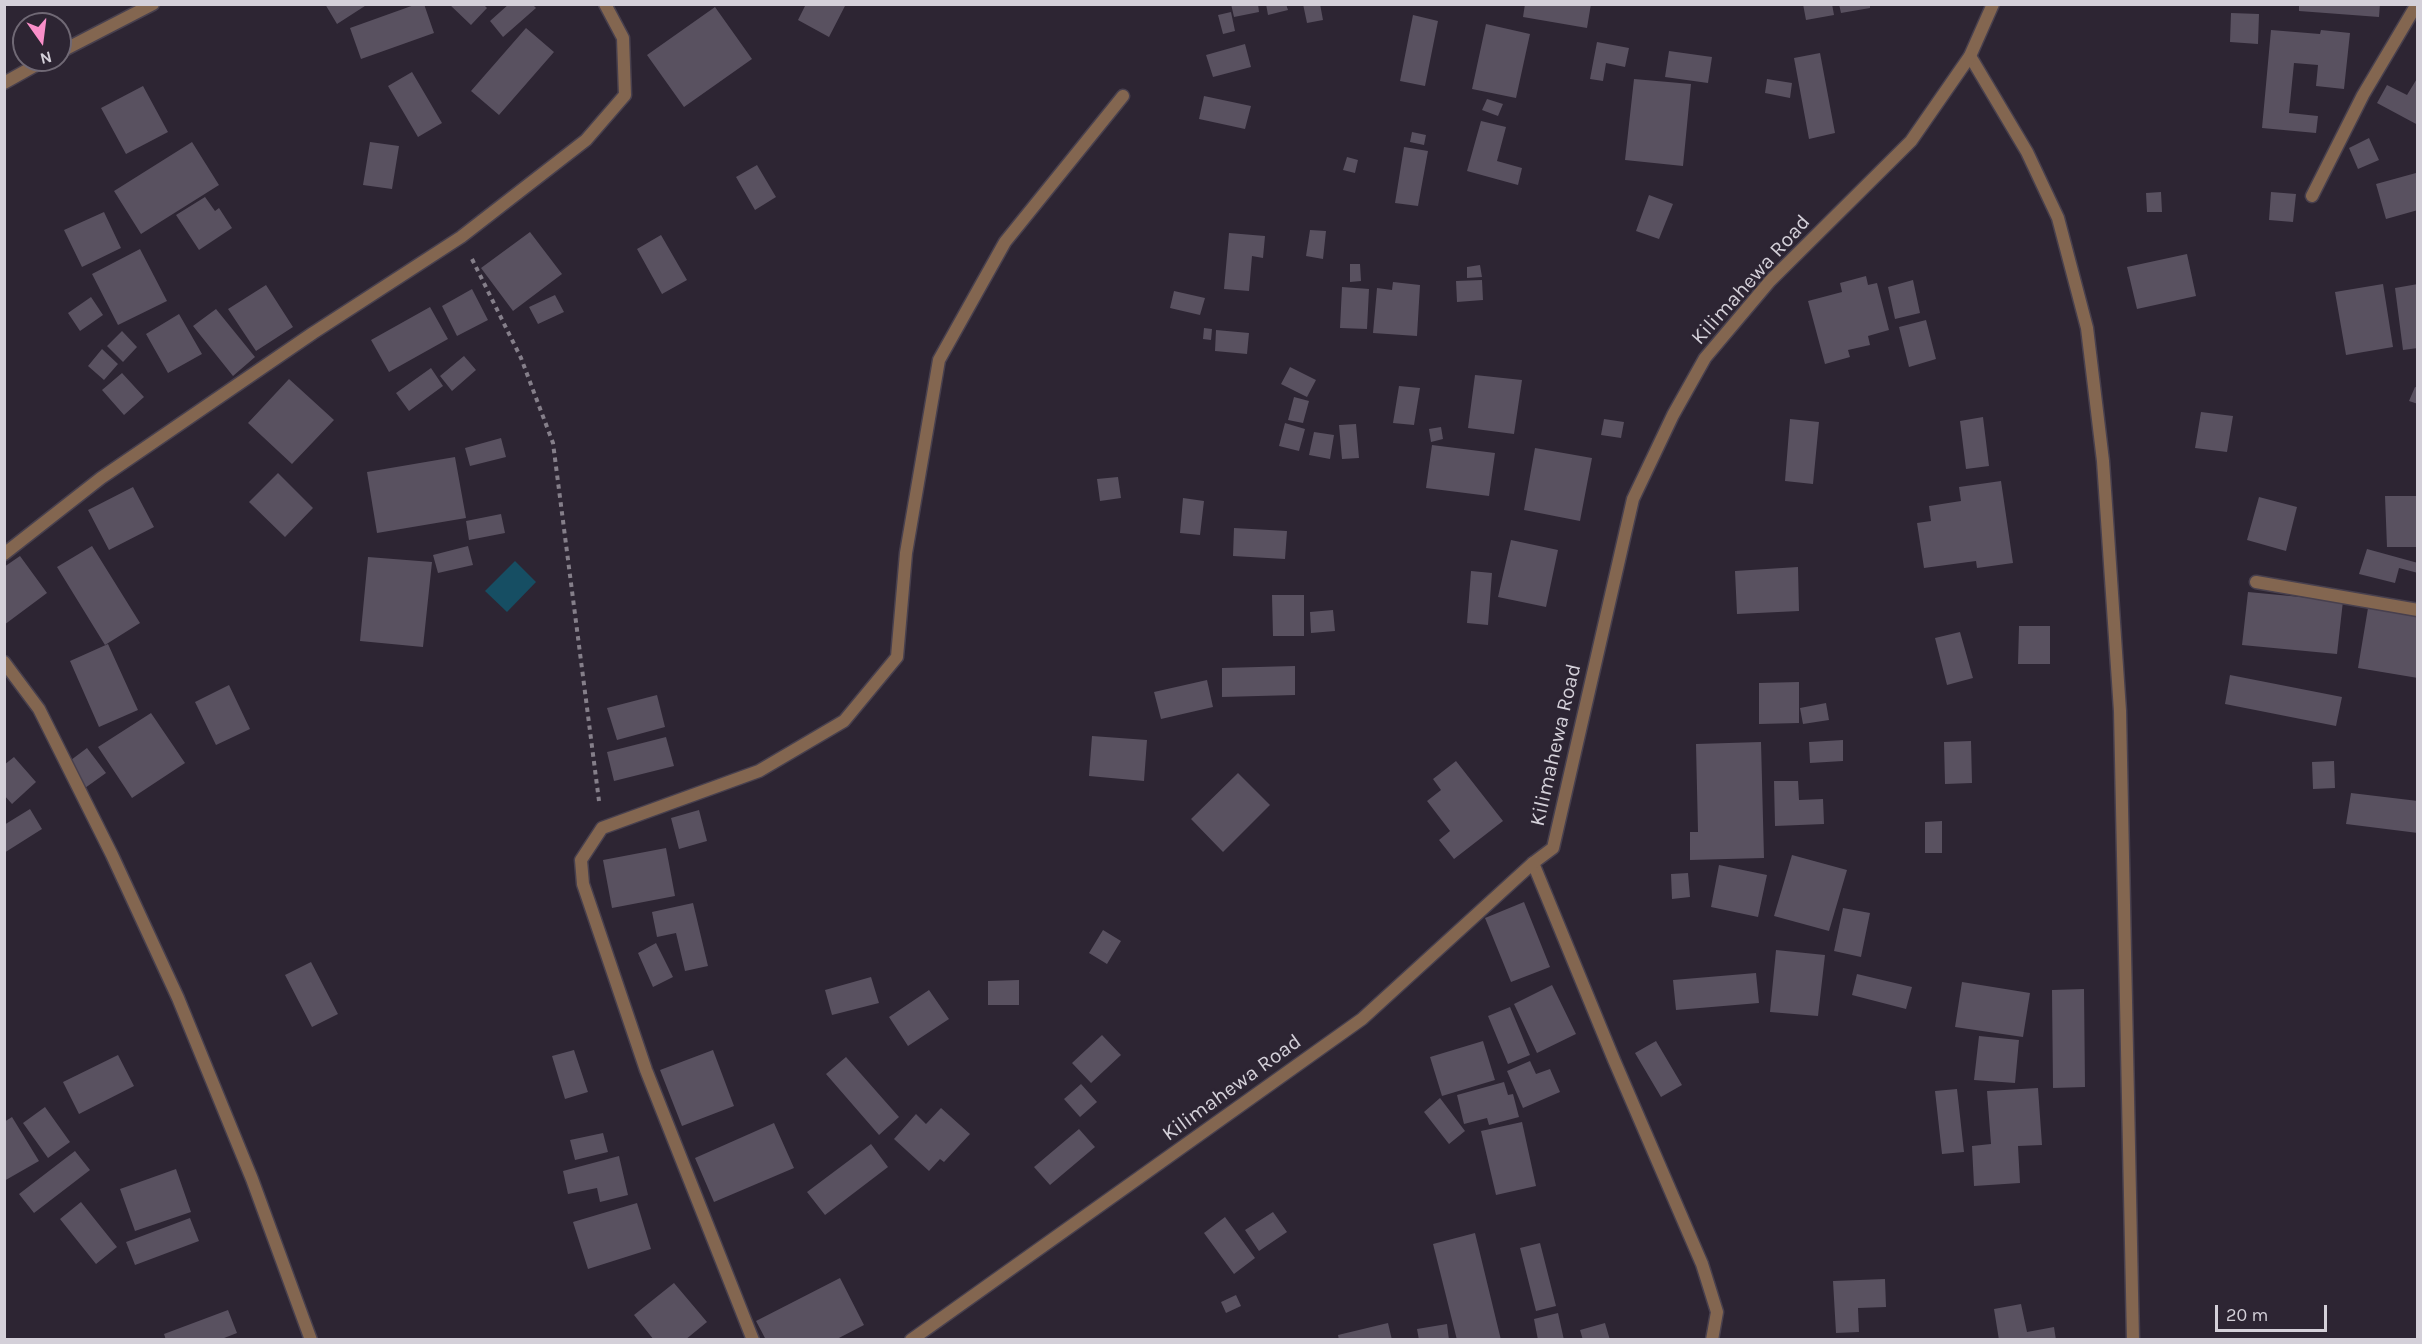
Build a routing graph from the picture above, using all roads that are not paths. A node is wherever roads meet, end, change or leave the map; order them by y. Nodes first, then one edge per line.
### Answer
1 (153, 4) edge
2 (605, 4) edge
3 (1994, 4) edge
4 (2416, 4) edge
5 (72, 46) edge
6 (1970, 56) junction
7 (24, 72) edge
8 (4, 83) edge
9 (1123, 96) dead end
10 (2312, 196) dead end
11 (4, 554) edge
12 (2256, 582) dead end
13 (2418, 610) edge
14 (4, 662) edge
15 (1533, 863) junction
16 (311, 1340) edge
17 (753, 1340) edge
18 (911, 1340) edge
19 (1712, 1340) edge
20 (2133, 1340) edge

1 - 5 street
2 - 11 street
3 - 6 street, Kilimahewa Road
4 - 10 street
6 - 15 street, Kilimahewa Road
6 - 20 street
7 - 8 street
9 - 17 street
12 - 13 street
14 - 16 street
15 - 18 street, Kilimahewa Road
15 - 19 street

